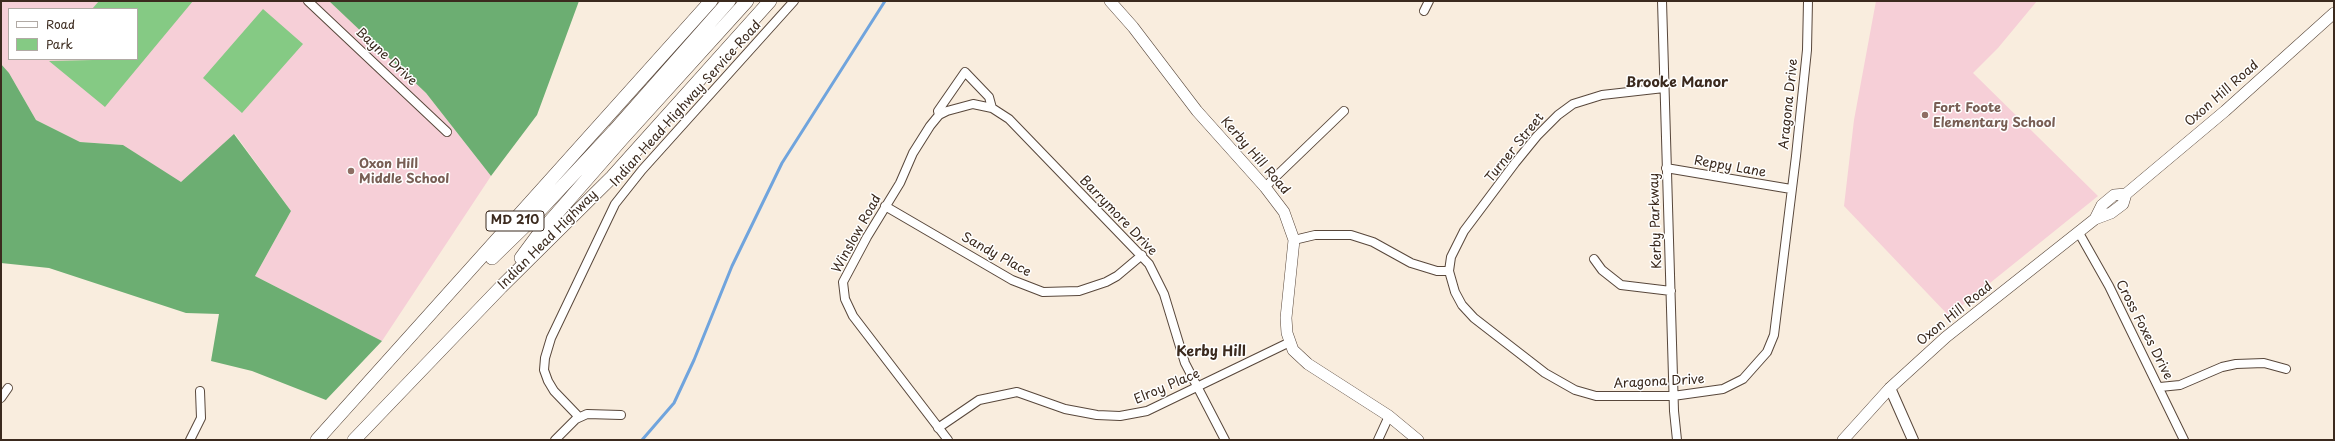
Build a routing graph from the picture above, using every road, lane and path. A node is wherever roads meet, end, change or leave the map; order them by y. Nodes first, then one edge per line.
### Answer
1 (308, 1) edge
2 (711, 1) edge
3 (729, 1) edge
4 (747, 1) edge
5 (770, 1) edge
6 (794, 1) edge
7 (1110, 1) edge
8 (1428, 1) edge
9 (1662, 1) edge
10 (1808, 1) edge
11 (1424, 10) dead end
12 (2334, 12) edge
13 (965, 72) joint
14 (1664, 88) junction
15 (992, 108) junction
16 (1344, 111) dead end
17 (939, 115) junction
18 (447, 132) dead end
19 (1666, 168) junction
20 (1266, 187) junction
21 (1791, 189) junction
22 (885, 206) junction
23 (2079, 233) junction
24 (1294, 240) junction
25 (1142, 255) junction
26 (1594, 259) dead end
27 (1449, 271) junction
28 (500, 287) junction
29 (1671, 291) junction
30 (412, 336) junction
31 (1290, 342) junction
32 (2286, 369) dead end
33 (2160, 387) junction
34 (8, 388) dead end
35 (1198, 388) junction
36 (1890, 388) junction
37 (200, 391) dead end
38 (1674, 396) junction
39 (1, 398) edge
40 (621, 415) dead end
41 (1390, 416) junction
42 (579, 417) junction
43 (938, 428) junction
44 (190, 440) edge
45 (317, 440) edge
46 (354, 440) edge
47 (555, 440) edge
48 (948, 440) edge
49 (1225, 440) edge
50 (1378, 440) edge
51 (1418, 440) edge
52 (1677, 440) edge
53 (1843, 440) edge
54 (1913, 440) edge
55 (2184, 440) edge

1 - 18 street, Bayne Drive
2 - 30 highway, MD 210
3 - 30 highway
4 - 28 highway
5 - 28 highway, Indian Head Highway / MD 210
6 - 42 street, Indian Head Highway Service Road
7 - 20 main road, Kerby Hill Road
8 - 11 street
9 - 14 street, Kerby Parkway
10 - 21 street, Aragona Drive
12 - 23 main road, Oxon Hill Road
13 - 15 street, Barrymore Drive
13 - 17 street, Winslow Road
14 - 19 street, Kerby Parkway
14 - 27 street, Turner Street
15 - 17 street, Barrymore Drive
15 - 25 street, Barrymore Drive
16 - 20 street
17 - 22 street, Winslow Road
19 - 21 street, Reppy Lane
19 - 29 street, Kerby Parkway
20 - 24 main road, Kerby Hill Road
21 - 38 street, Aragona Drive
22 - 25 street, Sandy Place
22 - 43 street, Winslow Road
23 - 33 street, Cross Foxes Drive
23 - 36 main road, Oxon Hill Road
24 - 27 street
24 - 31 main road, Kerby Hill Road
25 - 35 street, Barrymore Drive
26 - 29 street
27 - 38 street, Aragona Drive
28 - 46 highway, Indian Head Highway / MD 210
29 - 38 street, Kerby Parkway
30 - 45 highway, MD 210
31 - 35 street, Elroy Place
31 - 41 main road, Kerby Hill Road
32 - 33 street
33 - 55 street, Cross Foxes Drive
34 - 39 street
35 - 43 street, Elroy Place
35 - 49 street
36 - 53 main road, Oxon Hill Road
36 - 54 street
37 - 44 street
38 - 52 street, Kerby Parkway
40 - 42 street
41 - 50 street
41 - 51 main road, Kerby Hill Road
42 - 47 street
43 - 48 street, Winslow Road

